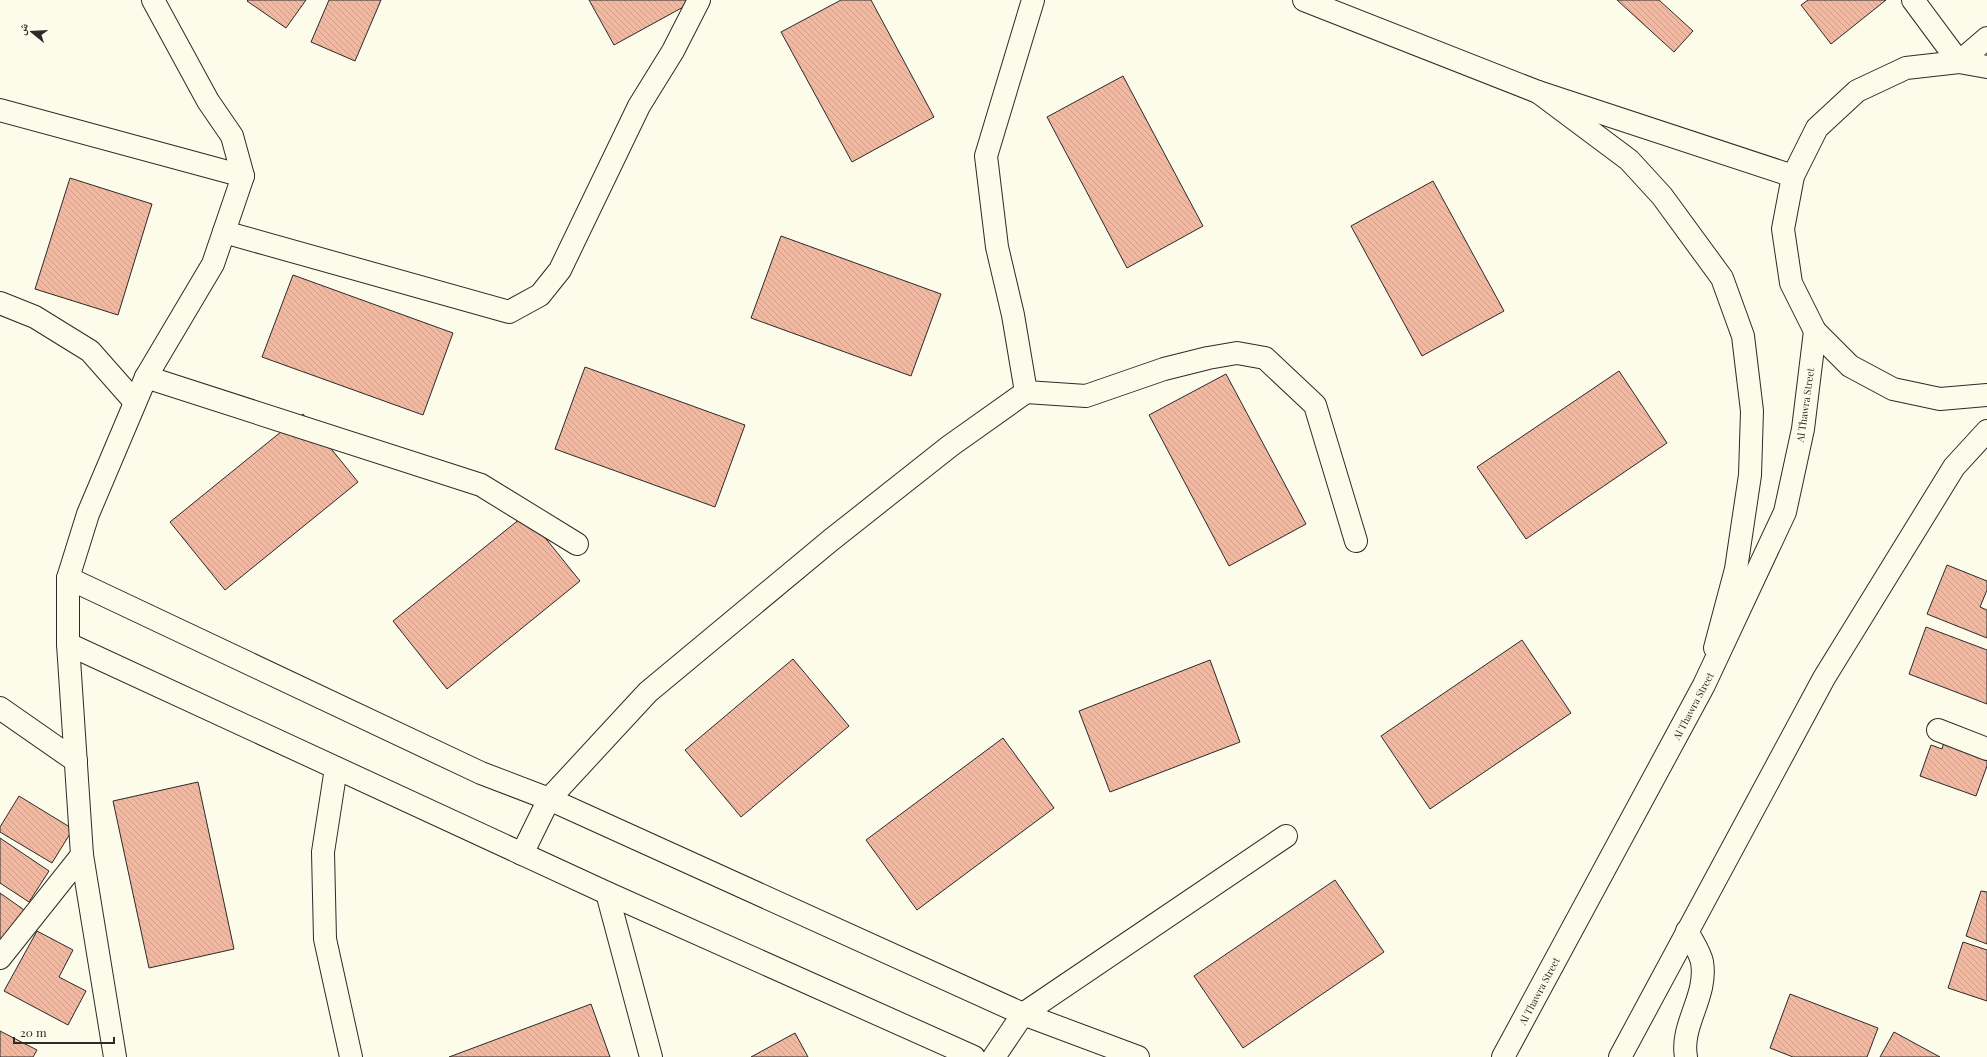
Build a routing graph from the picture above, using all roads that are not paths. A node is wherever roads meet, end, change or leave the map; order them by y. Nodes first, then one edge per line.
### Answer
1 (153, 0) edge
2 (698, 0) edge
3 (1033, 0) edge
4 (1304, 0) edge
5 (1913, 0) edge
6 (1987, 38) edge
7 (1959, 62) junction
8 (1987, 67) edge
9 (1538, 92) junction
10 (0, 110) edge
11 (242, 176) junction
12 (1792, 176) junction
13 (224, 232) junction
14 (0, 303) edge
15 (1816, 331) junction
16 (146, 377) junction
17 (1026, 392) junction
18 (1987, 395) edge
19 (135, 402) junction
20 (1987, 431) edge
21 (1356, 541) dead end
22 (577, 544) dead end
23 (68, 578) junction
24 (68, 644) junction
25 (1704, 685) junction
26 (0, 708) edge
27 (1938, 730) dead end
28 (1987, 749) edge
29 (76, 761) junction
30 (336, 768) junction
31 (549, 799) junction
32 (1286, 836) dead end
33 (522, 854) junction
34 (82, 855) junction
35 (607, 893) junction
36 (1687, 931) junction
37 (0, 958) edge
38 (1023, 1014) junction
39 (115, 1057) edge
40 (351, 1057) edge
41 (652, 1057) edge
42 (974, 1057) edge
43 (994, 1057) edge
44 (1138, 1057) edge
45 (1503, 1057) edge
46 (1620, 1057) edge
47 (1686, 1057) edge

1 - 11 street
2 - 13 street
3 - 17 street
4 - 9 street
5 - 7 street
6 - 7 street
7 - 8 street
7 - 12 street
9 - 12 street
9 - 25 street
10 - 11 street
11 - 13 street
12 - 15 street
13 - 16 street
14 - 19 street
15 - 18 street
15 - 25 street, Al Thawra Street
16 - 19 street
16 - 22 street
17 - 21 street
17 - 31 street
19 - 23 street
20 - 36 street
23 - 24 street
23 - 31 street
24 - 29 street
24 - 30 street
25 - 45 street, Al Thawra Street
26 - 29 street
27 - 28 street
29 - 34 street
30 - 33 street
30 - 40 street
31 - 33 street
31 - 38 street
32 - 38 street
33 - 35 street
34 - 37 street
34 - 39 street
35 - 41 street
35 - 42 street
36 - 46 street
36 - 47 street
38 - 43 street
38 - 44 street

